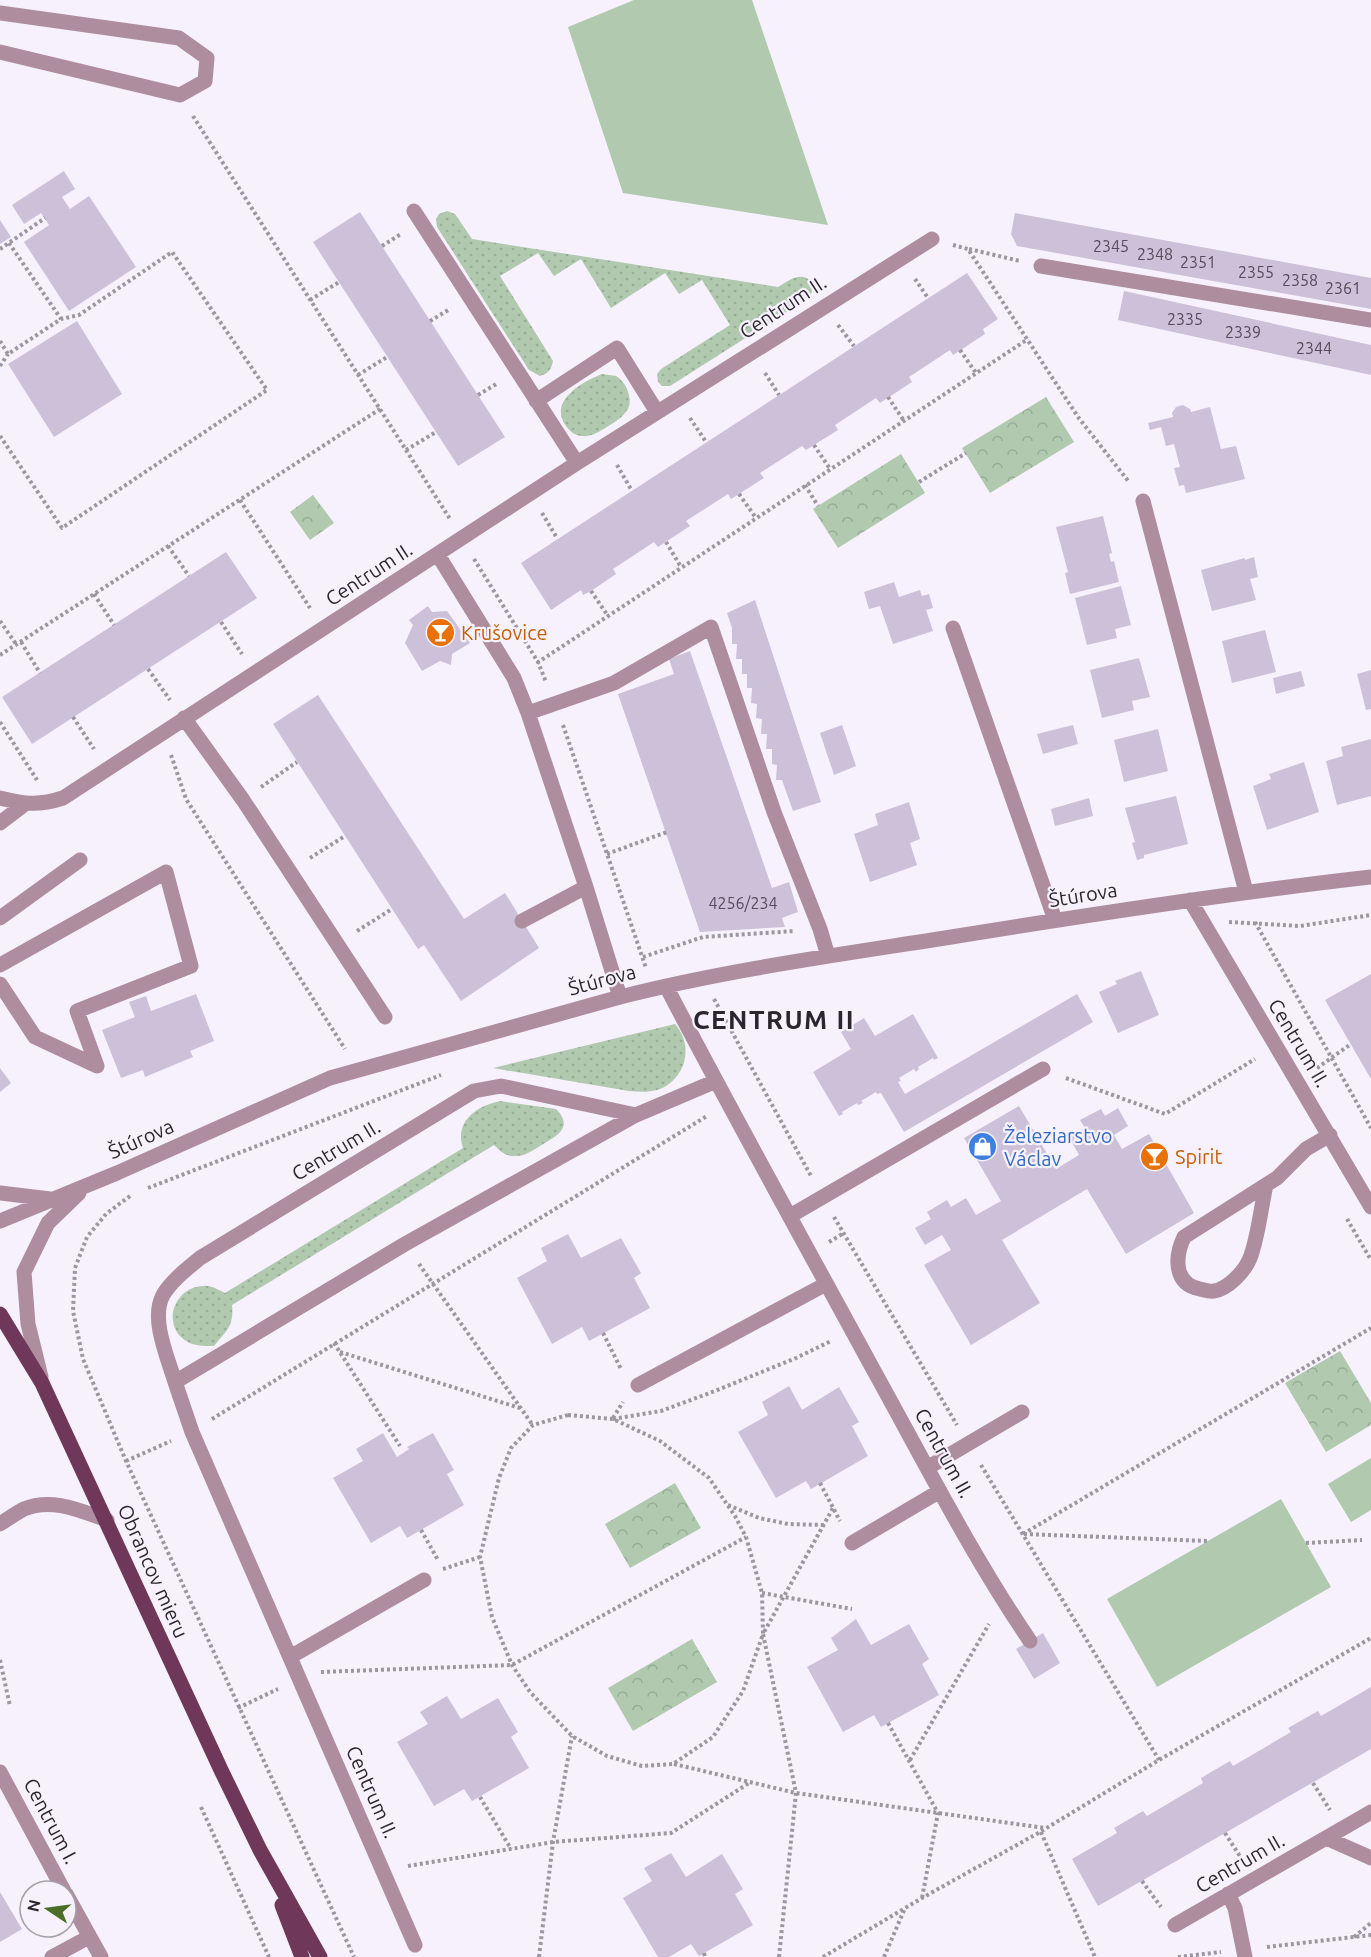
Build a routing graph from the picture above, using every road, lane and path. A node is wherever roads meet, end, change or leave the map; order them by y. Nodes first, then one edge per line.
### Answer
1 (0, 13) edge
2 (0, 52) edge
3 (414, 211) dead end
4 (45, 218) dead end
5 (932, 239) joint
6 (9, 243) junction
7 (0, 249) edge
8 (968, 249) junction
9 (1041, 266) joint
10 (912, 274) dead end
11 (339, 282) dead end
12 (928, 298) dead end
13 (310, 300) dead end
14 (61, 319) junction
15 (1371, 320) edge
16 (836, 322) dead end
17 (1028, 339) junction
18 (0, 341) edge
19 (854, 346) dead end
20 (960, 350) dead end
21 (8, 354) junction
22 (387, 357) dead end
23 (0, 366) edge
24 (762, 369) dead end
25 (976, 373) junction
26 (358, 375) dead end
27 (779, 395) dead end
28 (888, 397) dead end
29 (536, 401) junction
30 (380, 409) dead end
31 (657, 412) junction
32 (689, 416) dead end
33 (904, 420) junction
34 (436, 432) dead end
35 (0, 436) edge
36 (706, 442) dead end
37 (814, 445) dead end
38 (406, 450) dead end
39 (966, 453) dead end
40 (577, 463) junction
41 (615, 463) dead end
42 (830, 469) junction
43 (919, 482) dead end
44 (805, 485) junction
45 (632, 491) dead end
46 (739, 494) dead end
47 (240, 500) junction
48 (1143, 501) joint
49 (818, 506) dead end
50 (756, 518) junction
51 (666, 542) dead end
52 (168, 546) junction
53 (438, 555) junction
54 (681, 567) junction
55 (189, 576) dead end
56 (591, 591) dead end
57 (94, 594) junction
58 (608, 616) junction
59 (0, 621) edge
60 (221, 622) dead end
61 (114, 625) dead end
62 (323, 628) junction
63 (953, 628) dead end
64 (18, 643) junction
65 (0, 655) edge
66 (148, 669) dead end
67 (40, 672) dead end
68 (254, 673) junction
69 (514, 678) junction
70 (528, 713) junction
71 (74, 717) dead end
72 (184, 718) junction
73 (0, 722) edge
74 (168, 749) dead end
75 (297, 762) dead end
76 (107, 769) junction
77 (37, 780) dead end
78 (0, 798) edge
79 (243, 800) junction
80 (25, 804) junction
81 (0, 823) edge
82 (667, 832) dead end
83 (345, 836) dead end
84 (607, 854) dead end
85 (80, 860) dead end
86 (290, 872) junction
87 (1371, 877) edge
88 (586, 887) junction
89 (1242, 892) junction
90 (1190, 900) junction
91 (392, 909) dead end
92 (0, 918) edge
93 (1370, 918) edge
94 (1055, 920) junction
95 (522, 921) dead end
96 (1203, 922) junction
97 (1256, 923) junction
98 (820, 929) junction
99 (337, 944) junction
100 (828, 956) junction
101 (643, 957) dead end
102 (0, 965) edge
103 (0, 984) edge
104 (666, 986) junction
105 (725, 996) dead end
106 (620, 997) junction
107 (713, 997) junction
108 (677, 1007) junction
109 (385, 1017) dead end
110 (1351, 1044) dead end
111 (1277, 1047) junction
112 (1331, 1058) junction
113 (1043, 1069) joint
114 (359, 1070) junction
115 (446, 1073) dead end
116 (1297, 1081) junction
117 (716, 1082) junction
118 (728, 1103) junction
119 (636, 1115) junction
120 (1371, 1128) edge
121 (1330, 1135) junction
122 (1266, 1185) junction
123 (86, 1186) junction
124 (0, 1193) edge
125 (823, 1197) junction
126 (53, 1200) junction
127 (1371, 1208) edge
128 (790, 1216) junction
129 (0, 1221) edge
130 (405, 1244) junction
131 (432, 1283) junction
132 (826, 1284) junction
133 (0, 1314) edge
134 (1371, 1328) edge
135 (852, 1331) junction
136 (603, 1334) dead end
137 (334, 1343) junction
138 (340, 1352) junction
139 (622, 1370) dead end
140 (175, 1382) junction
141 (42, 1383) junction
142 (638, 1385) dead end
143 (521, 1408) junction
144 (1022, 1412) dead end
145 (613, 1419) junction
146 (532, 1425) junction
147 (192, 1432) junction
148 (968, 1444) junction
149 (400, 1446) dead end
150 (126, 1461) junction
151 (927, 1468) junction
152 (820, 1483) dead end
153 (940, 1491) junction
154 (727, 1505) junction
155 (833, 1508) junction
156 (107, 1520) junction
157 (0, 1524) edge
158 (825, 1525) junction
159 (420, 1530) dead end
160 (1023, 1534) junction
161 (746, 1537) junction
162 (1362, 1540) dead end
163 (1208, 1541) dead end
164 (852, 1543) joint
165 (1306, 1543) dead end
166 (480, 1557) junction
167 (444, 1569) junction
168 (423, 1580) joint
169 (762, 1593) junction
170 (784, 1598) junction
171 (1003, 1601) junction
172 (852, 1610) dead end
173 (763, 1634) junction
174 (1371, 1638) edge
175 (1030, 1641) dead end
176 (290, 1657) junction
177 (0, 1660) edge
178 (512, 1665) junction
179 (300, 1679) junction
180 (10, 1706) dead end
181 (238, 1708) junction
182 (888, 1723) dead end
183 (572, 1736) junction
184 (1159, 1760) junction
185 (910, 1761) junction
186 (673, 1764) junction
187 (0, 1772) edge
188 (749, 1783) junction
189 (1313, 1783) dead end
190 (796, 1793) junction
191 (480, 1797) dead end
192 (201, 1807) dead end
193 (1371, 1812) edge
194 (938, 1813) junction
195 (1046, 1828) junction
196 (1341, 1829) junction
197 (1040, 1832) junction
198 (1225, 1833) dead end
199 (1326, 1838) junction
200 (554, 1842) junction
201 (511, 1849) junction
202 (260, 1850) junction
203 (1371, 1858) edge
204 (383, 1870) junction
205 (57, 1879) edge
206 (1254, 1879) junction
207 (1142, 1881) dead end
208 (1227, 1894) junction
209 (922, 1898) junction
210 (905, 1909) junction
211 (78, 1917) edge
212 (1371, 1923) edge
213 (1174, 1925) joint
214 (1371, 1935) edge
215 (89, 1937) junction
216 (1353, 1938) junction
217 (415, 1944) dead end
218 (1244, 1953) edge
219 (52, 1957) edge
220 (101, 1957) edge
221 (269, 1957) edge
222 (302, 1957) edge
223 (320, 1957) edge
224 (354, 1957) edge
225 (538, 1957) edge
226 (778, 1957) edge
227 (823, 1957) edge
228 (884, 1957) edge
229 (1095, 1957) edge
230 (1178, 1957) edge

1 - 2 street
3 - 29 street
4 - 6 path
5 - 8 path
5 - 31 street, Centrum II.
6 - 7 path
6 - 14 path
8 - 9 path
8 - 17 path
9 - 15 street
10 - 12 path
11 - 13 path
14 - 21 path
14 - 35 path
16 - 19 path
17 - 25 path
17 - 48 path
18 - 21 path
20 - 25 path
21 - 23 path
22 - 26 path
24 - 27 path
25 - 33 path
28 - 33 path
29 - 31 street
29 - 40 street
30 - 47 path
31 - 40 street, Centrum II.
32 - 36 path
33 - 42 path
34 - 38 path
37 - 42 path
39 - 43 path
40 - 53 street, Centrum II.
41 - 45 path
42 - 44 path
44 - 49 path
44 - 50 path
46 - 50 path
47 - 52 path
47 - 62 path
48 - 89 street
50 - 54 path
51 - 54 path
52 - 55 path
52 - 57 path
53 - 62 street, Centrum II.
53 - 69 street
54 - 58 path
56 - 58 path
57 - 61 path
57 - 64 path
58 - 69 path
59 - 64 path
60 - 68 path
62 - 68 street, Centrum II.
63 - 94 street
64 - 65 path
64 - 67 path
66 - 72 path
68 - 72 street, Centrum II.
69 - 70 street
70 - 88 street
70 - 98 street
71 - 76 path
72 - 76 street, Centrum II.
72 - 79 street
73 - 77 path
74 - 114 path
75 - 79 path
76 - 80 street, Centrum II.
78 - 80 street, Centrum II.
79 - 86 street
80 - 81 street
82 - 84 path
83 - 86 path
85 - 92 street
86 - 99 street
87 - 89 street, Štúrova
88 - 95 street
88 - 106 street
89 - 90 street, Štúrova
89 - 97 path
90 - 94 street, Štúrova
90 - 96 street, Centrum II.
91 - 99 path
93 - 97 path
94 - 100 street, Štúrova
96 - 97 path
96 - 111 street, Centrum II.
97 - 112 path
98 - 100 street
98 - 101 path
99 - 109 street
100 - 104 street, Štúrova
102 - 103 street
104 - 106 street, Štúrova
104 - 108 street, Centrum II.
105 - 107 path
106 - 114 street, Štúrova
107 - 108 path
107 - 125 path
108 - 117 street, Centrum II.
110 - 112 path
111 - 113 path
111 - 116 street, Centrum II.
112 - 116 path
112 - 120 path
113 - 125 street
114 - 123 street, Štúrova
115 - 150 path
116 - 121 street, Centrum II.
117 - 118 street, Centrum II.
117 - 119 street
118 - 128 street, Centrum II.
118 - 131 path
119 - 130 street
119 - 140 street, Centrum II.
121 - 122 street
121 - 127 street, Centrum II.
122 - 122 street
123 - 126 street, Štúrova
123 - 141 street
124 - 126 street
125 - 128 street
125 - 148 path
126 - 129 street, Štúrova
128 - 132 street, Centrum II.
130 - 131 path
130 - 140 street
131 - 137 path
131 - 143 path
132 - 135 street, Centrum II.
132 - 142 street
133 - 141 main road, Obrancov mieru
134 - 160 path
135 - 145 path
135 - 151 street, Centrum II.
136 - 139 path
137 - 138 path
137 - 147 path
138 - 143 path
138 - 149 path
140 - 147 street, Centrum II.
141 - 156 main road, Obrancov mieru
143 - 146 path
144 - 148 street
145 - 146 path
145 - 154 path
146 - 166 path
147 - 150 path
147 - 176 street, Centrum II.
148 - 151 street
148 - 160 path
150 - 181 path
151 - 153 street, Centrum II.
152 - 155 path
153 - 164 street
153 - 171 street, Centrum II.
154 - 158 path
154 - 161 path
155 - 158 path
155 - 164 path
156 - 157 street
156 - 202 main road, Obrancov mieru
158 - 170 path
159 - 167 path
160 - 163 path
160 - 184 path
161 - 169 path
161 - 178 path
162 - 165 path
166 - 167 path
166 - 178 path
167 - 168 path
168 - 176 street
169 - 170 path
169 - 173 path
170 - 172 path
170 - 173 path
171 - 175 street, Centrum II.
171 - 185 path
173 - 186 path
173 - 190 path
174 - 184 path
176 - 179 street, Centrum II.
177 - 180 path
178 - 179 path
178 - 183 path
179 - 181 path
179 - 204 street, Centrum II.
181 - 224 path
182 - 185 path
183 - 186 path
183 - 200 path
184 - 195 path
185 - 194 path
186 - 188 path
187 - 205 street, Centrum I.
188 - 190 path
188 - 200 path
189 - 196 path
190 - 194 path
190 - 226 path
191 - 201 path
192 - 221 path
193 - 196 street, Centrum II.
194 - 195 path
194 - 209 path
195 - 197 path
196 - 199 street, Centrum II.
197 - 209 path
197 - 229 path
198 - 206 path
199 - 203 street
199 - 206 street, Centrum II.
200 - 201 path
200 - 225 path
201 - 204 path
202 - 222 main road, Obrancov mieru
202 - 223 main road, Obrancov mieru
204 - 217 street, Centrum II.
206 - 208 street, Centrum II.
207 - 213 path
208 - 213 street, Centrum II.
208 - 218 street
209 - 210 path
210 - 227 path
210 - 228 path
211 - 215 street, Centrum I.
212 - 216 path
214 - 216 path
215 - 219 street
215 - 220 street, Centrum I.
216 - 218 path
218 - 230 path

